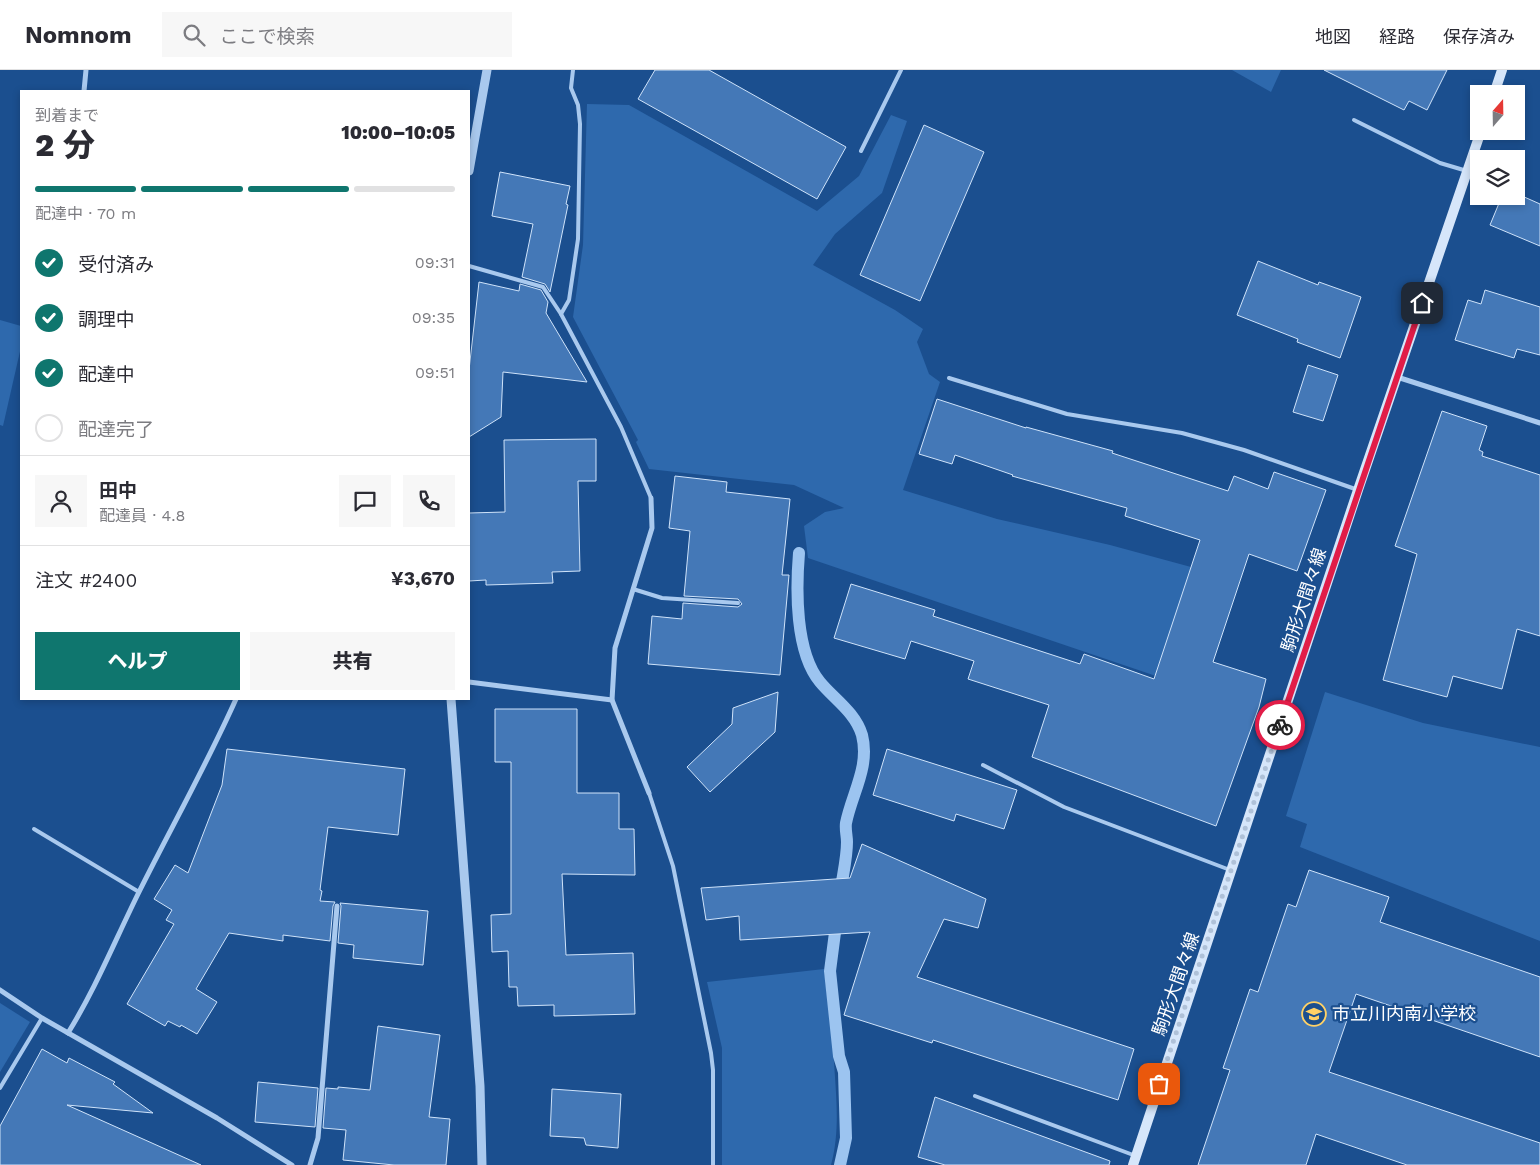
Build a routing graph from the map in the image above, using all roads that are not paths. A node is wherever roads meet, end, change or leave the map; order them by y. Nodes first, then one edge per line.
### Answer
1 (86, 70) edge
2 (487, 70) edge
3 (573, 70) edge
4 (901, 70) edge
5 (1502, 70) edge
6 (1497, 85) edge
7 (84, 90) edge
8 (1354, 120) dead end
9 (1478, 140) edge
10 (861, 152) dead end
11 (470, 165) edge
12 (1467, 171) junction
13 (470, 266) edge
14 (561, 314) junction
15 (1396, 377) junction
16 (949, 378) dead end
17 (1540, 423) edge
18 (1358, 490) junction
19 (651, 498) joint
20 (633, 589) junction
21 (738, 603) dead end
22 (470, 682) edge
23 (236, 700) edge
24 (451, 700) edge
25 (612, 700) junction
26 (983, 765) dead end
27 (649, 793) joint
28 (34, 829) dead end
29 (1232, 871) junction
30 (139, 892) junction
31 (337, 906) dead end
32 (0, 990) edge
33 (42, 1018) junction
34 (68, 1033) junction
35 (0, 1088) edge
36 (975, 1096) dead end
37 (1135, 1160) edge
38 (292, 1165) edge
39 (310, 1165) edge
40 (482, 1165) edge
41 (713, 1165) edge

1 - 7 street
2 - 11 street
3 - 14 lane
4 - 10 lane
5 - 6 main road
8 - 12 lane
9 - 12 main road, 駒形大間々線
12 - 15 main road, 駒形大間々線
13 - 14 lane
14 - 19 lane
15 - 17 street
15 - 18 main road, 駒形大間々線
16 - 18 lane
18 - 29 main road, 駒形大間々線
19 - 20 street
20 - 21 lane
20 - 25 street
22 - 25 street
23 - 30 street
24 - 40 street
25 - 27 street
26 - 29 lane
27 - 41 lane
28 - 30 lane
29 - 37 main road, 駒形大間々線
30 - 34 street
31 - 39 street
32 - 33 street
33 - 34 street
33 - 35 lane
34 - 38 street
36 - 37 lane

